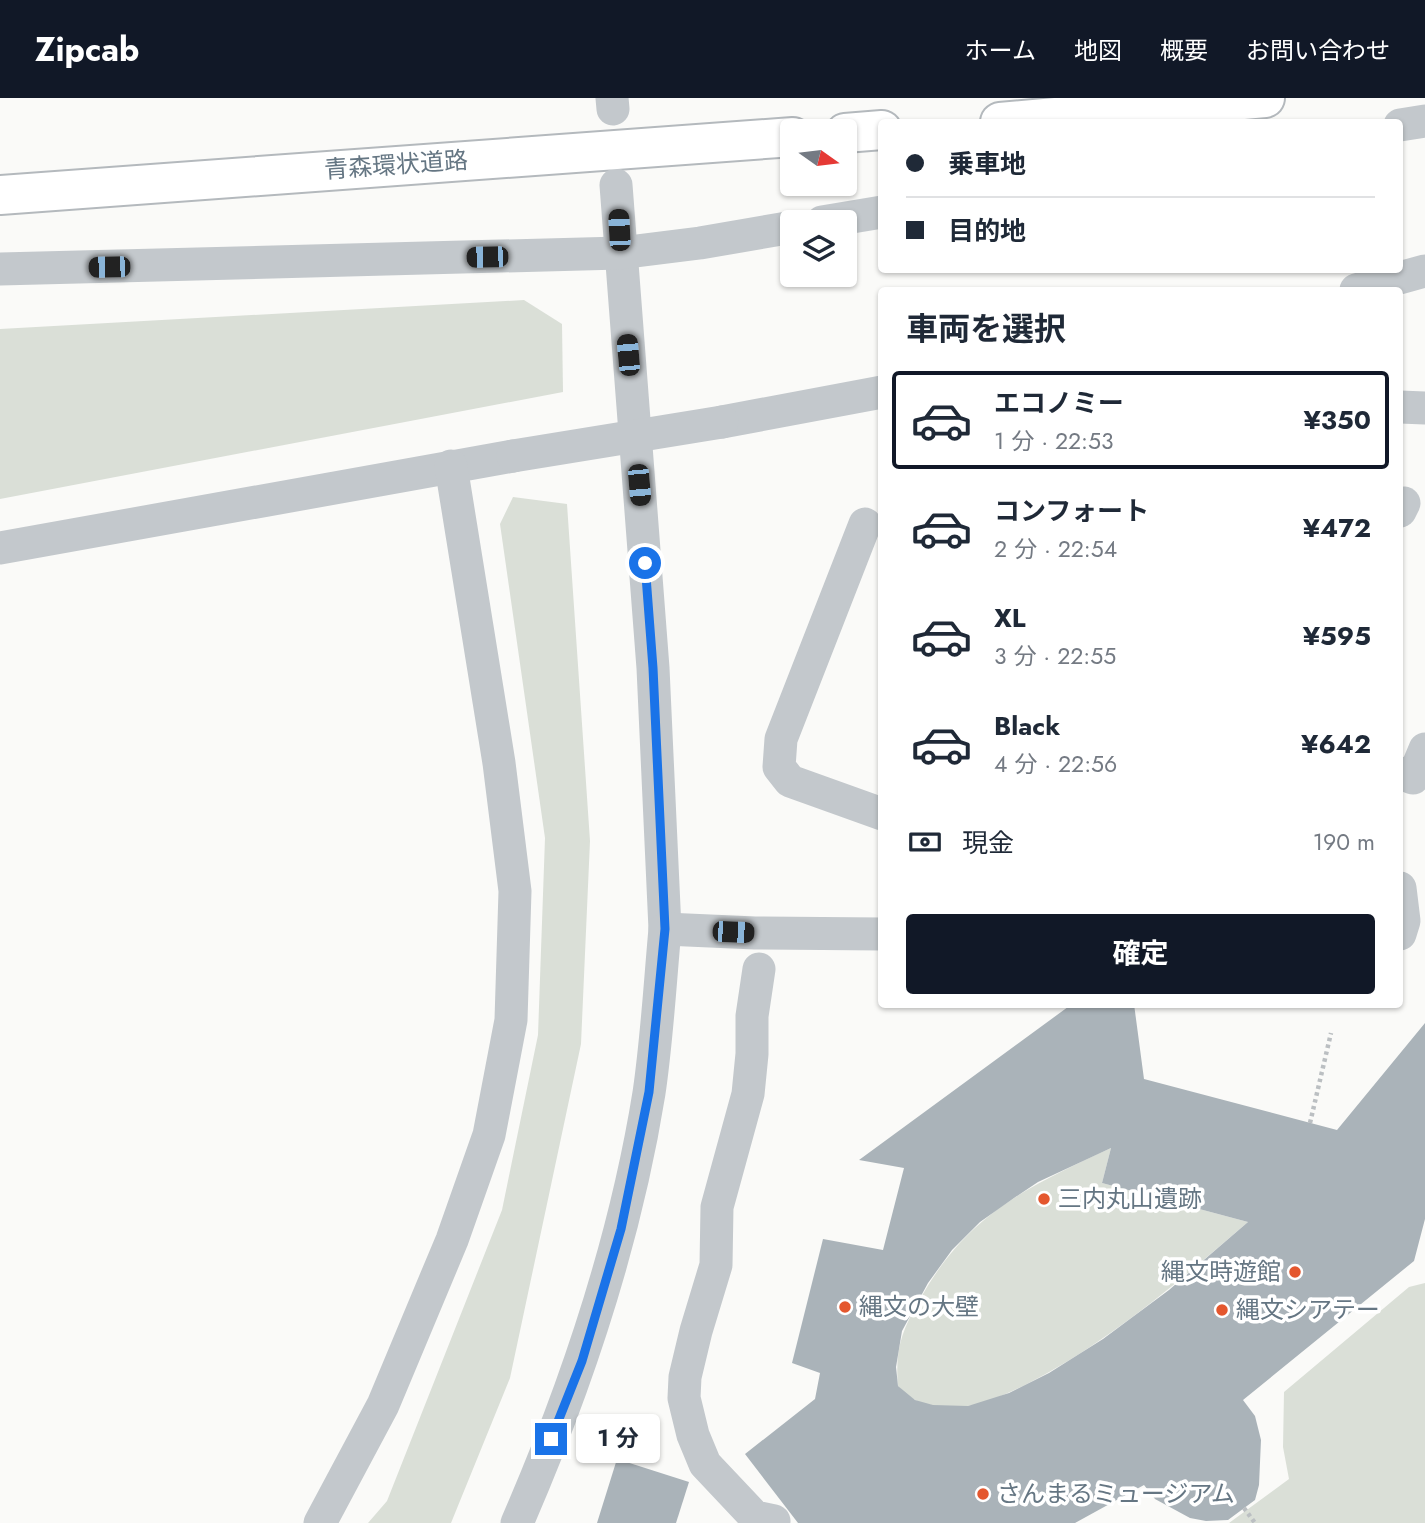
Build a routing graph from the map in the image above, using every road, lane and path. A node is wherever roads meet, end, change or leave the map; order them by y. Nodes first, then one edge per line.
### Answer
1 (1265, 98) edge
2 (1033, 119) edge
3 (1425, 121) edge
4 (1403, 125) edge
5 (878, 130) edge
6 (858, 132) edge
7 (780, 138) edge
8 (616, 184) dead end
9 (0, 195) edge
10 (878, 213) edge
11 (857, 216) edge
12 (780, 229) edge
13 (620, 253) junction
14 (0, 270) edge
15 (1425, 271) edge
16 (1367, 287) edge
17 (878, 393) edge
18 (1403, 407) edge
19 (1425, 408) edge
20 (451, 467) junction
21 (865, 524) dead end
22 (0, 548) edge
23 (1425, 749) edge
24 (1403, 774) edge
25 (878, 813) edge
26 (665, 929) junction
27 (878, 934) edge
28 (759, 969) dead end
29 (1331, 1033) dead end
30 (1310, 1123) dead end
31 (1244, 1508) dead end
32 (774, 1521) dead end
33 (320, 1523) edge
34 (517, 1523) edge
35 (1255, 1523) edge

1 - 2 highway
3 - 4 street
5 - 6 highway
7 - 9 highway, 青森環状道路
8 - 13 street
10 - 11 street
12 - 13 street
13 - 14 street
13 - 26 street
15 - 16 street
17 - 20 street, bridge
18 - 19 street
20 - 22 street
20 - 33 street
21 - 25 street
23 - 24 street
26 - 27 street
26 - 34 street
28 - 32 street
29 - 30 path
31 - 35 path

